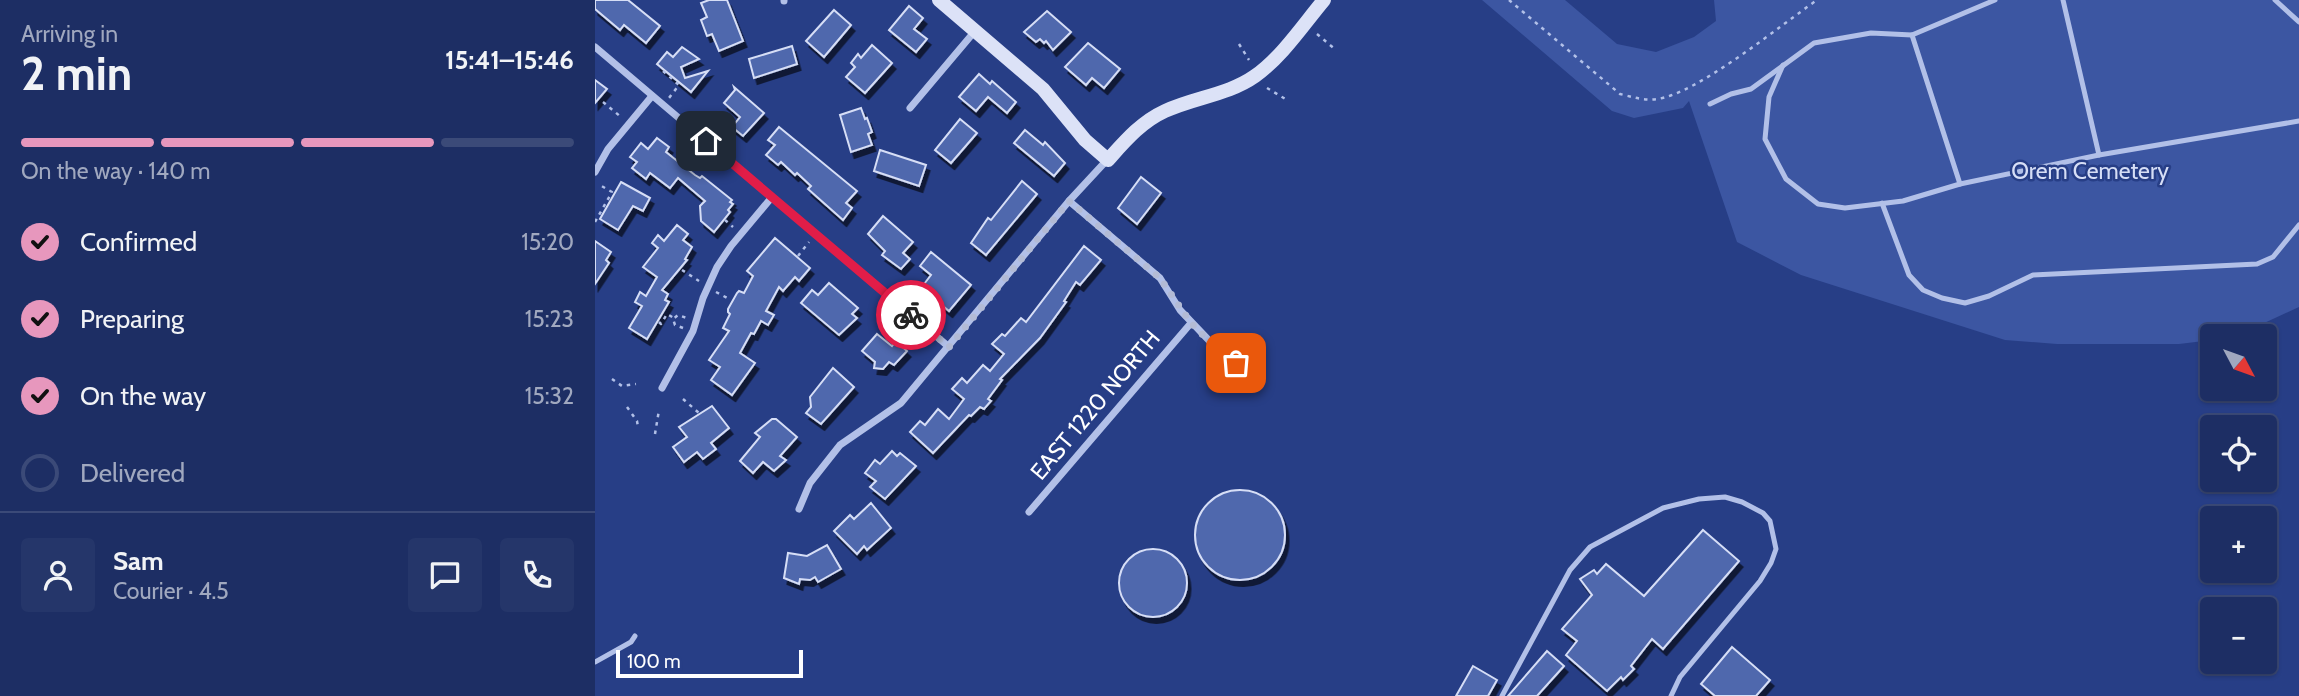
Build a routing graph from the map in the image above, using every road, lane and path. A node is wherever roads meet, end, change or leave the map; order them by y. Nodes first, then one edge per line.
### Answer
1 (939, 0) edge
2 (1324, 0) edge
3 (1509, 0) edge
4 (1817, 0) edge
5 (1995, 0) edge
6 (2063, 0) edge
7 (2275, 0) edge
8 (2299, 22) edge
9 (976, 31) junction
10 (1317, 34) dead end
11 (1912, 35) junction
12 (1239, 44) dead end
13 (595, 47) edge
14 (1336, 50) dead end
15 (1249, 60) dead end
16 (1783, 65) junction
17 (663, 71) dead end
18 (1267, 88) dead end
19 (652, 96) junction
20 (669, 98) dead end
21 (1287, 100) dead end
22 (603, 102) dead end
23 (1710, 104) dead end
24 (909, 108) dead end
25 (621, 117) dead end
26 (2299, 121) edge
27 (2099, 155) junction
28 (1108, 160) junction
29 (595, 172) edge
30 (598, 184) dead end
31 (1960, 184) junction
32 (772, 197) junction
33 (1069, 201) junction
34 (1882, 203) junction
35 (725, 220) dead end
36 (595, 222) edge
37 (2299, 226) edge
38 (734, 228) dead end
39 (810, 242) dead end
40 (798, 256) dead end
41 (682, 270) dead end
42 (700, 281) dead end
43 (716, 292) dead end
44 (731, 300) dead end
45 (674, 318) junction
46 (687, 318) dead end
47 (659, 322) dead end
48 (1191, 323) junction
49 (683, 328) dead end
50 (949, 347) junction
51 (1249, 371) dead end
52 (612, 379) dead end
53 (636, 384) dead end
54 (662, 388) dead end
55 (683, 399) dead end
56 (627, 407) dead end
57 (659, 410) dead end
58 (699, 413) dead end
59 (638, 427) dead end
60 (655, 434) dead end
61 (799, 509) dead end
62 (1029, 512) dead end
63 (635, 636) dead end
64 (595, 662) edge
65 (1501, 696) edge
66 (1671, 696) edge

1 - 9 street
2 - 28 street
3 - 4 path
5 - 11 lane
6 - 27 lane
7 - 8 lane
9 - 24 street
9 - 28 street
10 - 14 path
11 - 16 lane
11 - 31 lane
12 - 15 path
13 - 19 street
16 - 23 lane
16 - 34 lane
17 - 20 path
18 - 21 path
19 - 29 street
19 - 32 street
22 - 25 path
26 - 27 lane
27 - 31 lane
28 - 33 street
30 - 36 path
31 - 34 lane
32 - 50 street
32 - 54 street
33 - 48 street
33 - 50 street
34 - 37 lane
35 - 38 path
39 - 40 path
41 - 42 path
43 - 44 path
45 - 46 path
45 - 47 path
45 - 49 path
48 - 51 street
48 - 62 street, EAST 1220 NORTH
50 - 61 street
52 - 53 path
55 - 58 path
56 - 59 path
57 - 60 path
63 - 64 lane
65 - 66 lane

